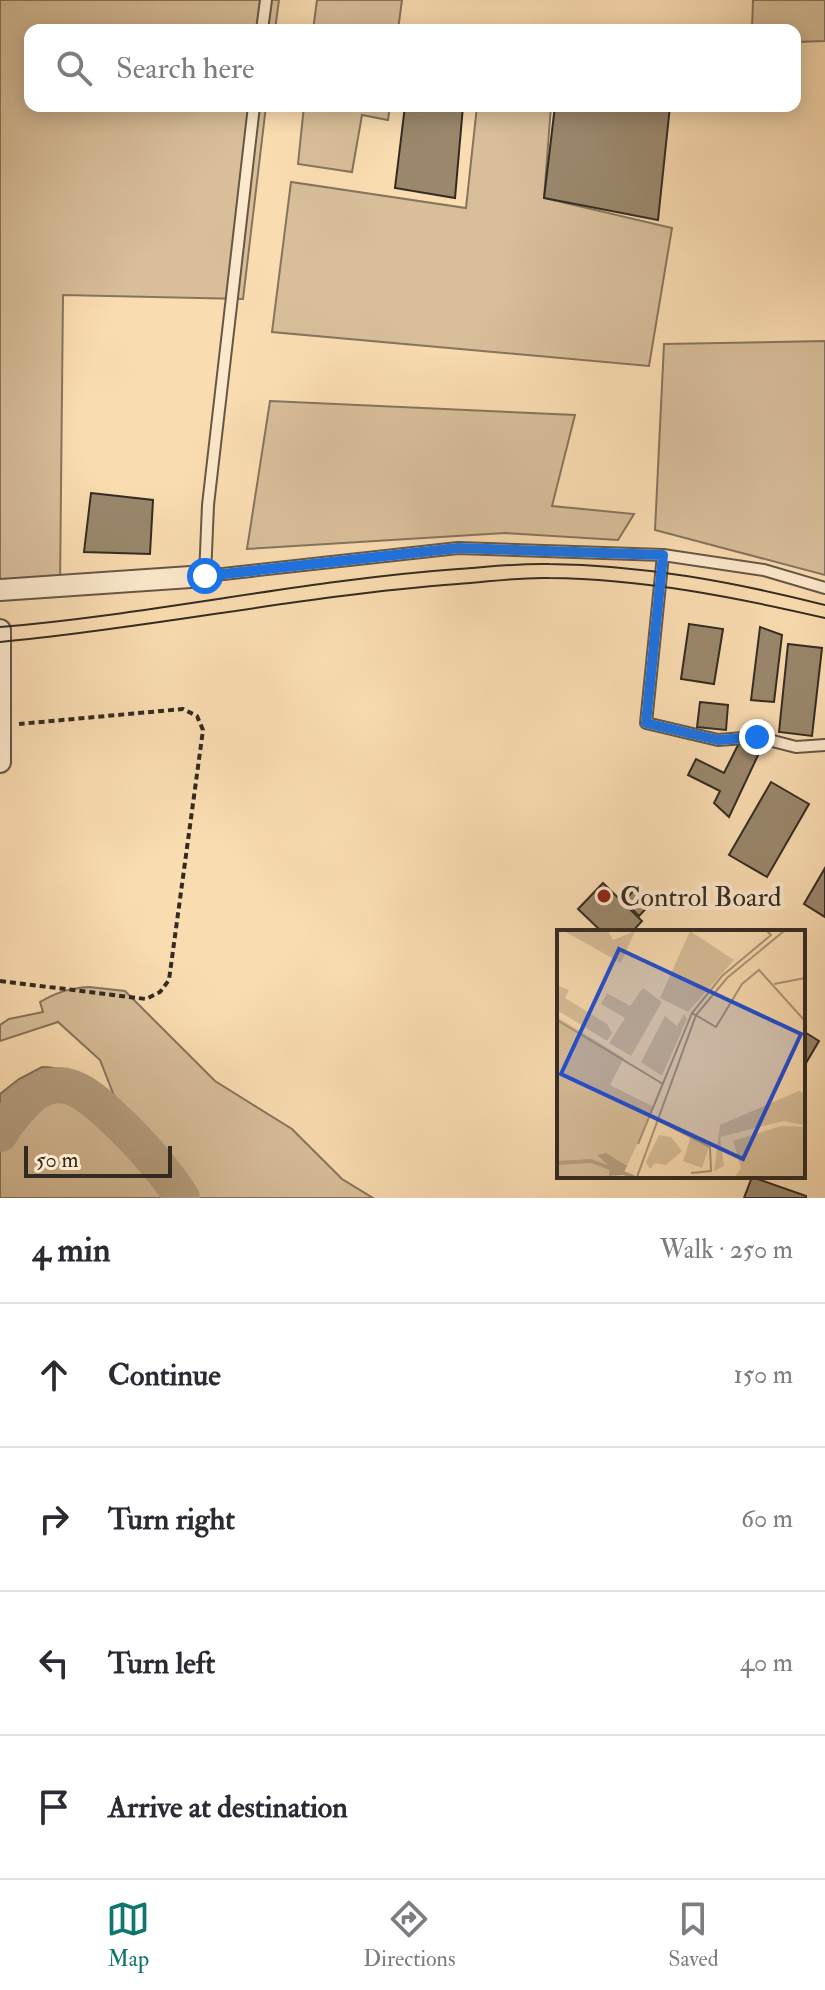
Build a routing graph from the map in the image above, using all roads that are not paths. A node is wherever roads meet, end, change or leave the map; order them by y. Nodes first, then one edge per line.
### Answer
1 (266, 0) edge
2 (263, 24) edge
3 (253, 112) edge
4 (663, 555) junction
5 (205, 576) junction
6 (825, 588) edge
7 (0, 590) edge
8 (0, 630) edge
9 (825, 745) edge
10 (0, 762) edge

1 - 2 lane
3 - 5 lane
4 - 5 lane
4 - 6 lane
4 - 9 lane
5 - 7 street
8 - 10 street

